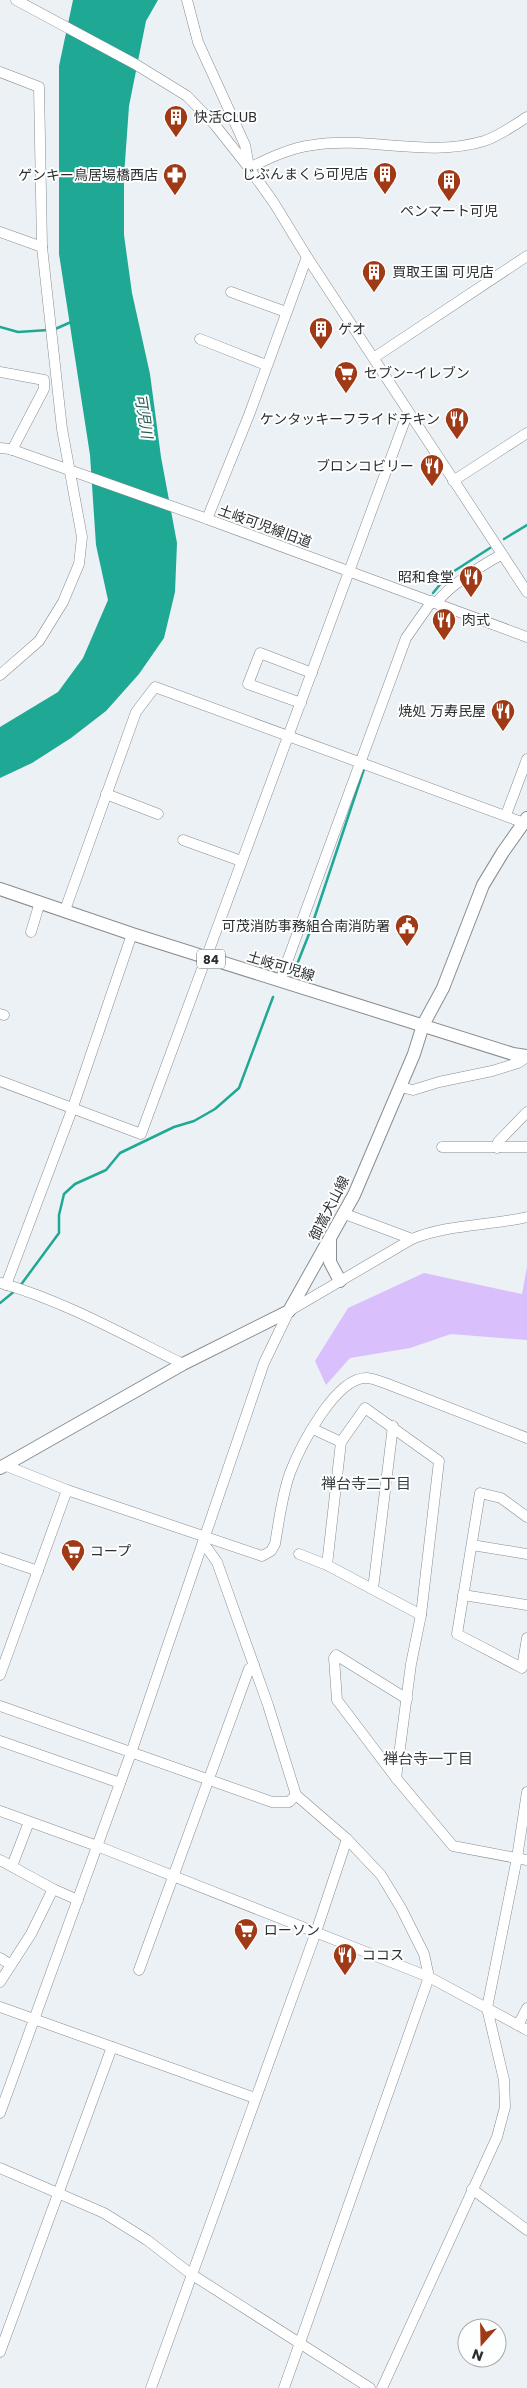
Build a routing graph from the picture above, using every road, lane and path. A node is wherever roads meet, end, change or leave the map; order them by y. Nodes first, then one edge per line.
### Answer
1 (16, 0) edge
2 (187, 0) edge
3 (0, 72) edge
4 (527, 117) edge
5 (249, 168) junction
6 (0, 232) edge
7 (42, 248) junction
8 (527, 256) edge
9 (307, 257) junction
10 (232, 292) dead end
11 (286, 312) junction
12 (200, 339) dead end
13 (375, 358) junction
14 (266, 365) junction
15 (0, 372) edge
16 (408, 412) junction
17 (527, 433) edge
18 (0, 448) edge
19 (12, 450) junction
20 (69, 470) junction
21 (454, 481) junction
22 (203, 518) junction
23 (502, 554) junction
24 (348, 571) junction
25 (527, 592) edge
26 (434, 602) junction
27 (524, 633) edge
28 (312, 673) junction
29 (0, 675) edge
30 (301, 703) junction
31 (289, 736) junction
32 (527, 758) edge
33 (360, 762) junction
34 (106, 794) junction
35 (158, 814) dead end
36 (506, 815) junction
37 (526, 821) edge
38 (183, 840) dead end
39 (241, 862) junction
40 (0, 888) edge
41 (40, 902) junction
42 (65, 910) junction
43 (31, 932) dead end
44 (132, 934) junction
45 (207, 958) junction
46 (280, 981) junction
47 (423, 1025) junction
48 (527, 1057) edge
49 (0, 1081) edge
50 (400, 1087) junction
51 (73, 1108) junction
52 (527, 1112) edge
53 (527, 1147) edge
54 (442, 1148) dead end
55 (497, 1148) junction
56 (345, 1214) junction
57 (527, 1217) edge
58 (412, 1239) junction
59 (330, 1240) junction
60 (340, 1281) junction
61 (3, 1284) edge
62 (289, 1311) junction
63 (183, 1364) junction
64 (393, 1426) junction
65 (313, 1429) junction
66 (527, 1438) edge
67 (341, 1442) junction
68 (2, 1467) edge
69 (67, 1490) junction
70 (527, 1517) edge
71 (205, 1541) junction
72 (472, 1545) junction
73 (299, 1554) dead end
74 (527, 1554) edge
75 (0, 1558) edge
76 (327, 1564) junction
77 (38, 1571) junction
78 (373, 1588) junction
79 (464, 1595) junction
80 (527, 1605) edge
81 (421, 1615) junction
82 (527, 1638) edge
83 (254, 1665) junction
84 (0, 1675) edge
85 (407, 1699) junction
86 (0, 1706) edge
87 (0, 1741) edge
88 (131, 1753) junction
89 (396, 1778) junction
90 (208, 1780) junction
91 (120, 1783) junction
92 (527, 1792) edge
93 (296, 1795) junction
94 (0, 1811) edge
95 (29, 1822) junction
96 (347, 1839) junction
97 (98, 1846) junction
98 (522, 1859) edge
99 (0, 1860) edge
100 (12, 1866) junction
101 (173, 1876) junction
102 (53, 1890) junction
103 (78, 1900) junction
104 (316, 1932) junction
105 (0, 1958) edge
106 (11, 1965) junction
107 (139, 1970) dead end
108 (429, 1977) junction
109 (0, 1982) edge
110 (0, 2007) edge
111 (487, 2008) junction
112 (527, 2008) edge
113 (34, 2021) junction
114 (522, 2028) edge
115 (112, 2047) junction
116 (255, 2098) junction
117 (0, 2113) edge
118 (0, 2168) edge
119 (472, 2189) junction
120 (58, 2192) junction
121 (527, 2230) edge
122 (191, 2274) junction
123 (300, 2344) junction
124 (0, 2352) edge
125 (151, 2388) edge
126 (284, 2388) edge
127 (370, 2388) edge
128 (382, 2388) edge

1 - 5 street
2 - 5 street
3 - 7 street
4 - 5 street
5 - 9 street
6 - 7 street
7 - 20 street
8 - 13 street
9 - 11 street
9 - 13 street
10 - 11 street
11 - 14 street
12 - 14 street
13 - 16 street
14 - 22 street
15 - 19 street
16 - 21 street
16 - 24 street
17 - 21 street
18 - 19 street, 土岐可児線旧道
19 - 20 street, 土岐可児線旧道
20 - 22 street, 土岐可児線旧道
20 - 29 street
21 - 23 street
22 - 24 street, 土岐可児線旧道
23 - 25 street
23 - 26 street
24 - 26 street, 土岐可児線旧道
24 - 28 street
26 - 27 street, 土岐可児線旧道
26 - 33 street
28 - 30 street
28 - 30 street
30 - 31 street
31 - 33 street
31 - 34 street
31 - 39 street
32 - 36 street
33 - 36 street
33 - 46 street
34 - 35 street
34 - 42 street
36 - 37 street
37 - 47 main road, 御嵩犬山線
38 - 39 street
39 - 45 street
40 - 41 main road, 土岐可児線 / 84
41 - 42 main road, 土岐可児線 / 84
41 - 43 street
42 - 44 main road, 土岐可児線 / 84
44 - 45 main road, 土岐可児線 / 84
44 - 51 street
45 - 46 main road, 土岐可児線 / 84
45 - 51 street
46 - 47 main road, 土岐可児線 / 84
47 - 48 main road, 土岐可児線 / 84
47 - 50 main road, 御嵩犬山線
48 - 50 street
49 - 51 street
50 - 56 main road, 御嵩犬山線
51 - 61 street
52 - 55 street
53 - 55 street
54 - 55 street
56 - 58 street
56 - 59 main road, 御嵩犬山線
57 - 58 street
58 - 60 street
59 - 60 main road
59 - 62 main road, 御嵩犬山線
60 - 62 street
61 - 63 street
62 - 63 main road
62 - 71 street
63 - 68 main road
64 - 67 street
64 - 78 street
64 - 81 street
65 - 66 street
65 - 67 street
65 - 71 street
67 - 76 street
68 - 69 street
69 - 71 street
69 - 77 street
70 - 72 street
71 - 83 street
71 - 88 street
72 - 74 street
72 - 79 street
73 - 76 street
75 - 77 street
76 - 78 street
77 - 84 street
78 - 81 street
79 - 80 street
79 - 82 street
81 - 85 street
83 - 90 street
83 - 93 street
85 - 89 street
85 - 89 street
86 - 88 street
87 - 91 street
88 - 90 street
88 - 91 street
89 - 98 street
90 - 93 street
90 - 101 street
91 - 97 street
92 - 98 street
93 - 96 street
94 - 95 street
95 - 97 street
95 - 100 street
96 - 104 street
96 - 108 street
97 - 101 street
97 - 103 street
98 - 111 street
99 - 100 street
100 - 102 street
101 - 104 street
101 - 107 street
102 - 103 street
102 - 106 street
103 - 113 street
104 - 108 street
104 - 116 street
105 - 106 street
106 - 109 street
108 - 111 street
108 - 123 street
110 - 113 street
111 - 114 street
111 - 119 street
112 - 114 street
113 - 115 street
113 - 117 street
115 - 116 street
115 - 120 street
116 - 122 street
118 - 120 street
119 - 121 street
119 - 128 street
120 - 122 street
120 - 124 street
122 - 123 street
122 - 125 street
123 - 126 street
123 - 127 street

